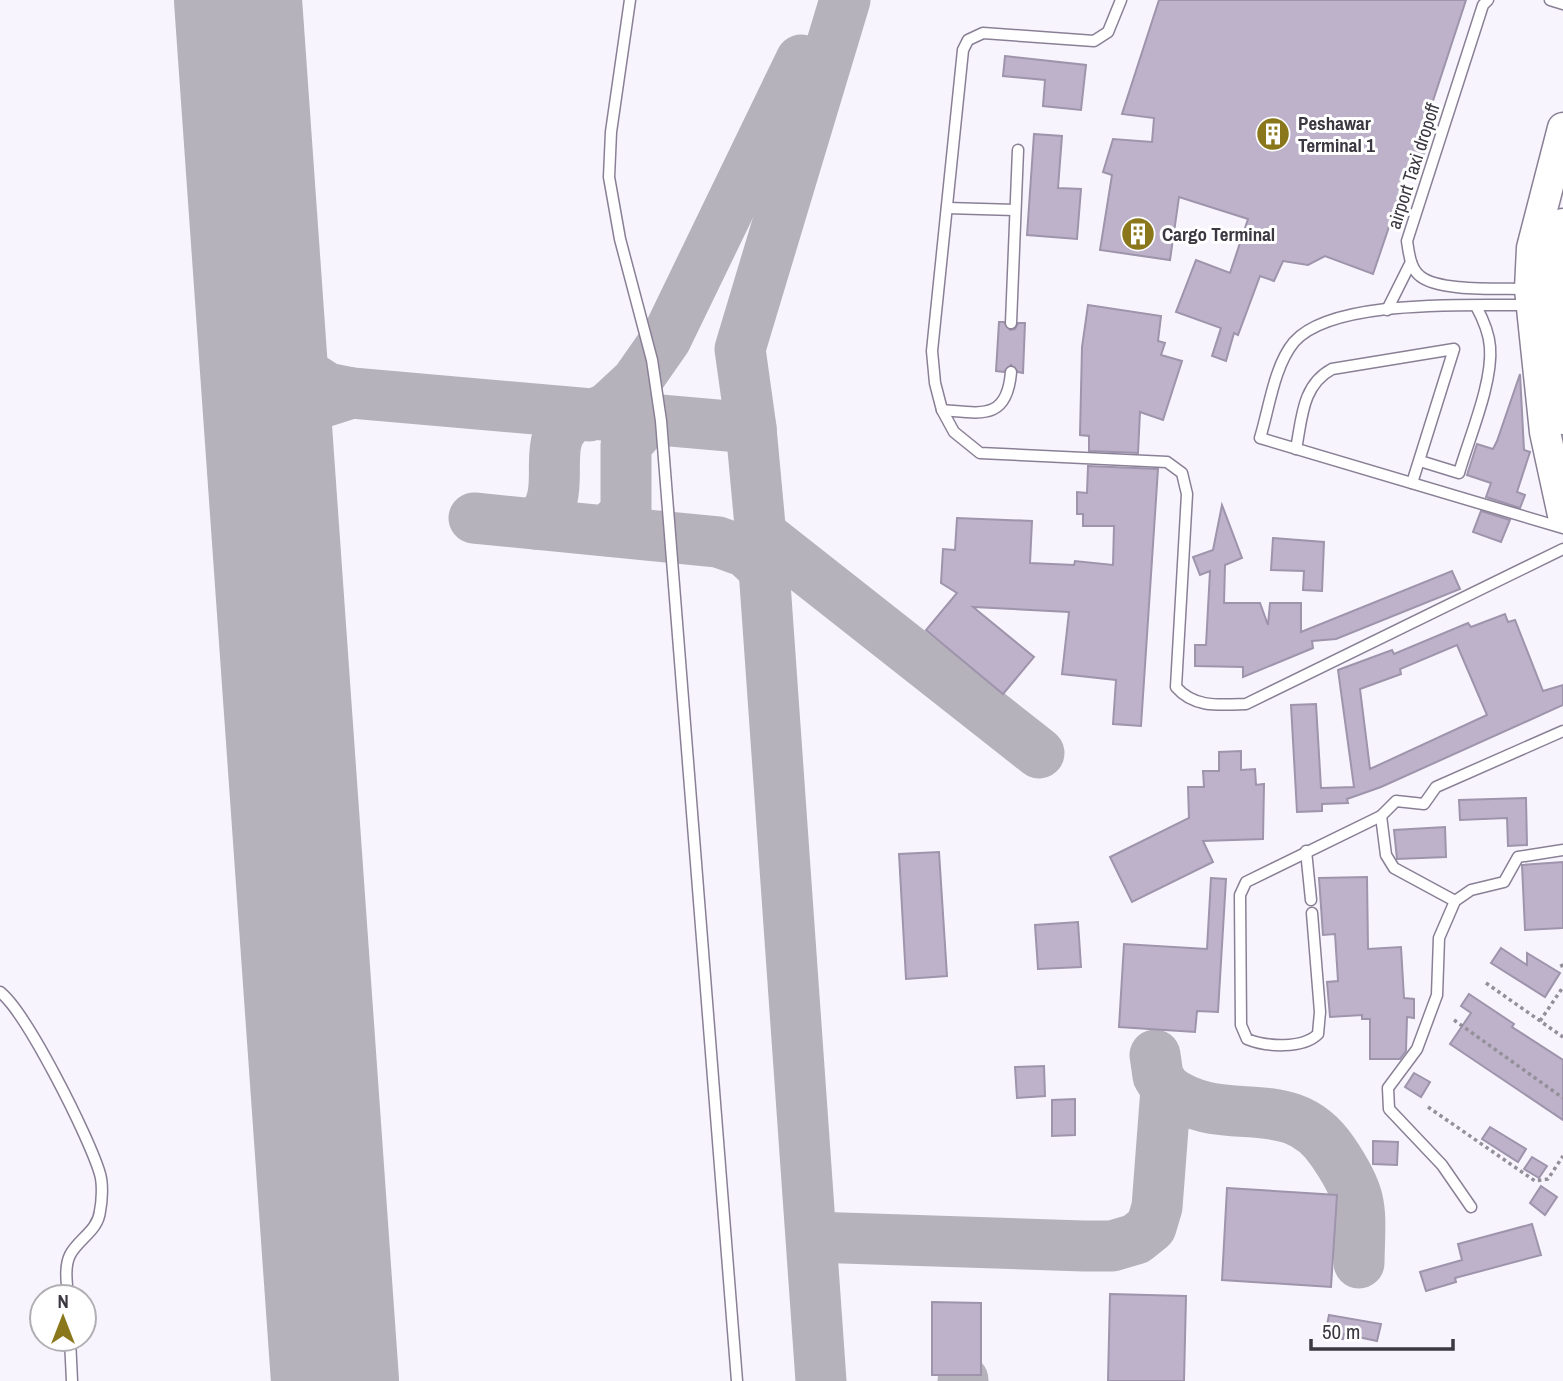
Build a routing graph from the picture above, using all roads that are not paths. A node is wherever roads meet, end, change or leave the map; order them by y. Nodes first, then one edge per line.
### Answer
1 (630, 0) edge
2 (1121, 0) edge
3 (1488, 0) edge
4 (1550, 0) edge
5 (1563, 4) edge
6 (1563, 128) edge
7 (1018, 150) dead end
8 (947, 208) junction
9 (1015, 210) junction
10 (1563, 224) edge
11 (1410, 262) junction
12 (1531, 297) junction
13 (1476, 306) junction
14 (1387, 310) junction
15 (1012, 323) dead end
16 (1011, 372) dead end
17 (942, 410) junction
18 (1563, 447) edge
19 (1296, 449) junction
20 (1420, 461) junction
21 (1412, 484) junction
22 (1563, 515) edge
23 (1563, 529) edge
24 (1563, 549) edge
25 (1563, 732) edge
26 (1381, 816) junction
27 (1563, 850) edge
28 (1306, 851) junction
29 (1311, 900) dead end
30 (1454, 901) junction
31 (1312, 913) dead end
32 (0, 992) edge
33 (1471, 1207) dead end
34 (67, 1283) edge
35 (71, 1353) edge
36 (72, 1381) edge
37 (737, 1381) edge

1 - 37 lane
2 - 8 lane
3 - 11 lane, airport Taxi dropoff
4 - 5 lane
6 - 12 main road
7 - 9 lane
8 - 9 lane
8 - 17 lane
9 - 15 lane
10 - 18 main road
11 - 12 lane
11 - 14 lane
12 - 13 lane
12 - 22 main road
13 - 14 lane
13 - 20 lane
14 - 19 lane
16 - 17 lane
17 - 24 lane
19 - 20 lane
19 - 21 lane
20 - 21 lane
21 - 23 lane
25 - 26 lane
26 - 28 lane
26 - 30 lane
27 - 30 lane
28 - 29 lane
28 - 31 lane
30 - 33 lane
32 - 34 lane
35 - 36 lane

